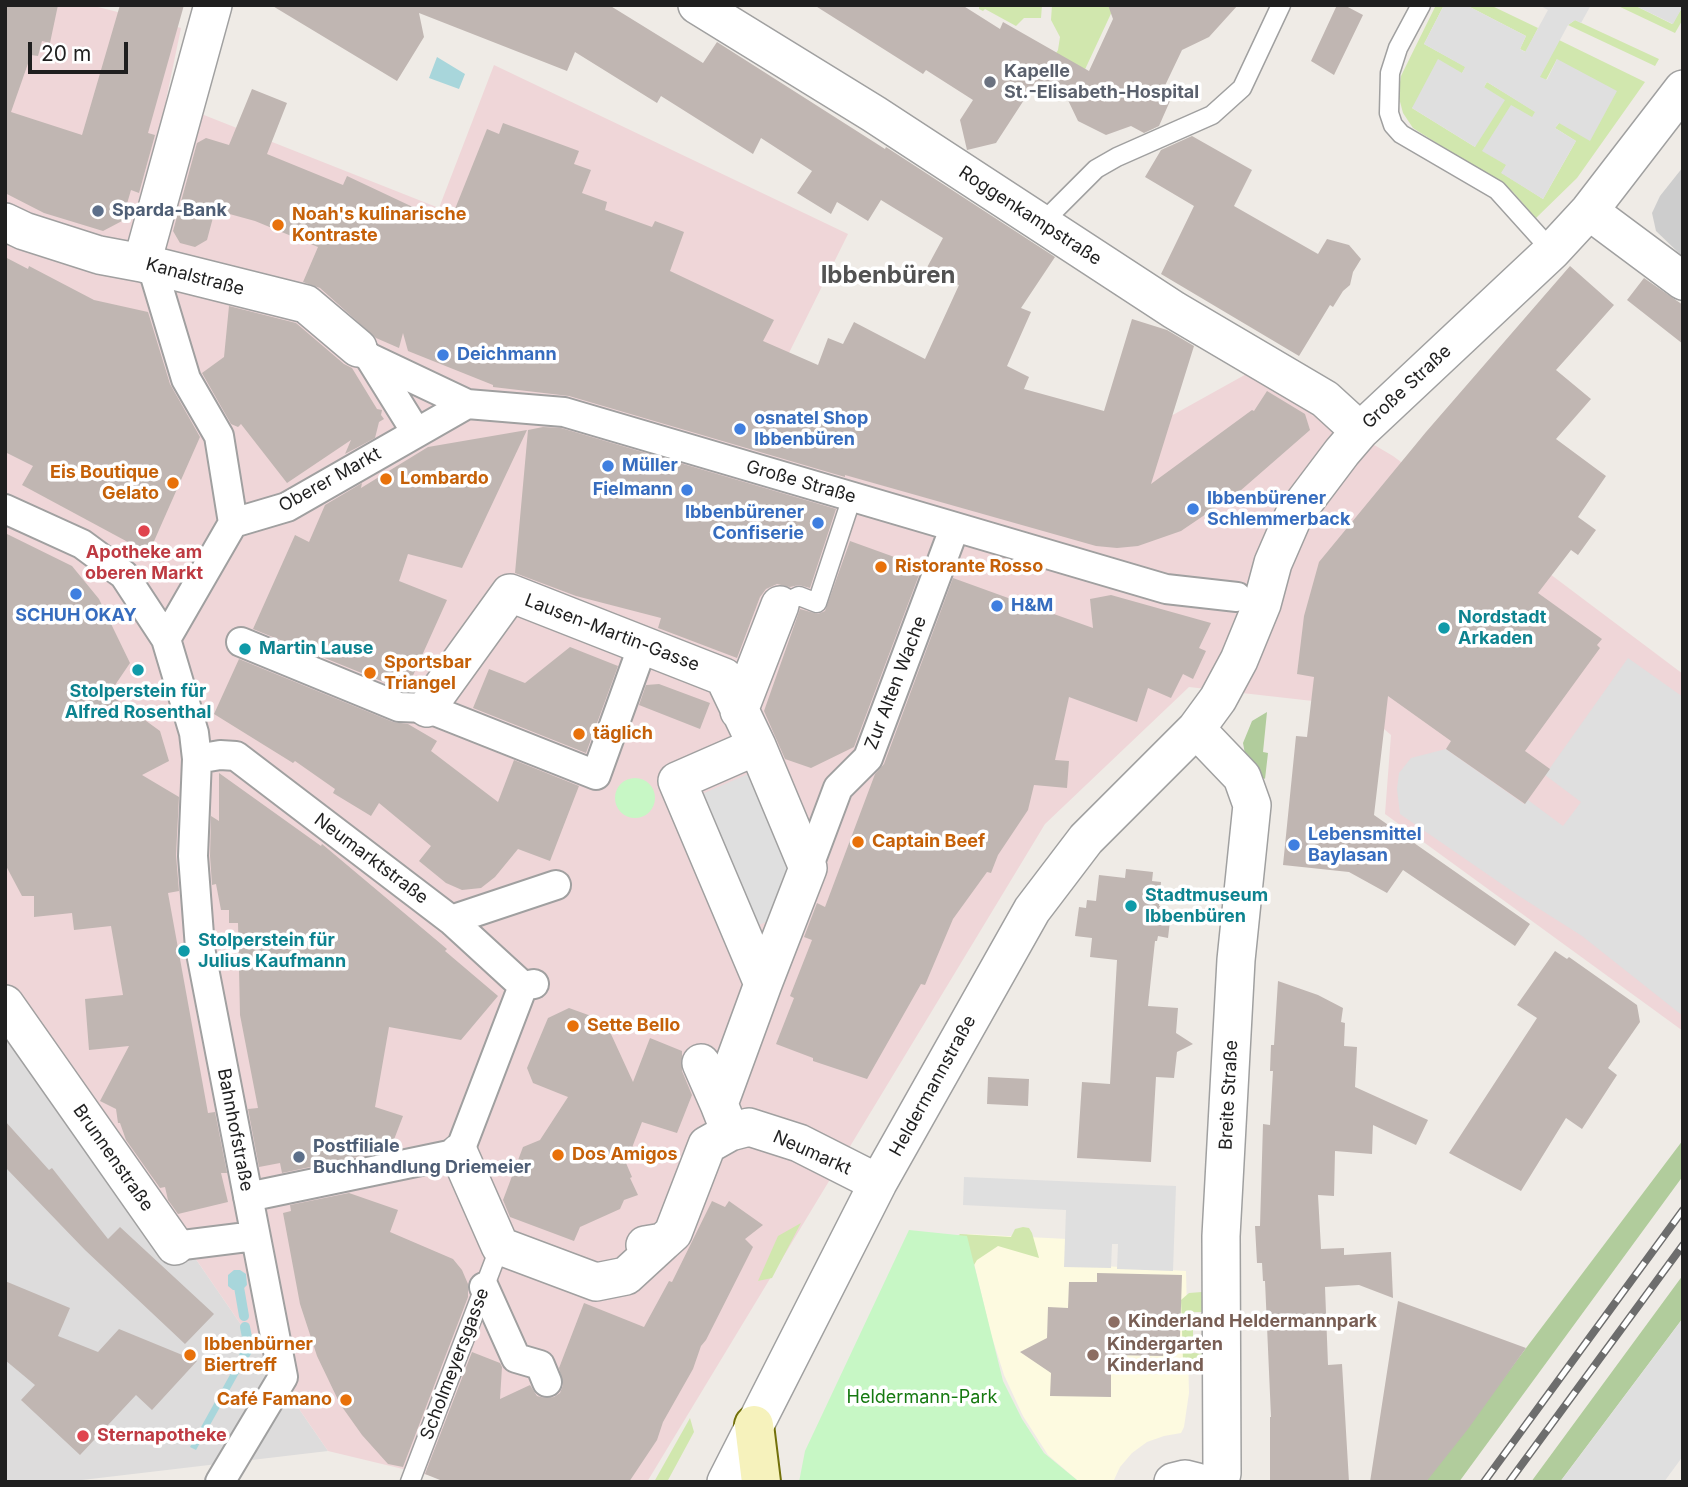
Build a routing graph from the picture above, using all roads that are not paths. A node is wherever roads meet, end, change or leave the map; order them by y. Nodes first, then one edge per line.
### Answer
1 (213, 5) edge
2 (696, 5) edge
3 (1281, 5) edge
4 (1421, 5) edge
5 (1683, 89) edge
6 (1589, 211) junction
7 (5, 222) edge
8 (1041, 224) junction
9 (1552, 250) junction
10 (147, 264) junction
11 (1683, 281) edge
12 (364, 353) junction
13 (467, 404) junction
14 (1360, 431) junction
15 (416, 432) junction
16 (852, 497) junction
17 (5, 509) edge
18 (233, 523) junction
19 (954, 528) junction
20 (1237, 597) dead end
21 (780, 605) joint
22 (166, 639) junction
23 (241, 642) dead end
24 (643, 645) junction
25 (427, 708) junction
26 (739, 711) junction
27 (1196, 729) junction
28 (757, 746) junction
29 (197, 759) junction
30 (808, 868) junction
31 (556, 885) dead end
32 (451, 919) junction
33 (763, 984) junction
34 (5, 1004) edge
35 (701, 1063) dead end
36 (725, 1118) junction
37 (458, 1153) junction
38 (878, 1183) junction
39 (248, 1197) junction
40 (255, 1236) junction
41 (175, 1246) joint
42 (500, 1246) junction
43 (484, 1287) junction
44 (547, 1382) dead end
45 (754, 1425) junction
46 (220, 1482) edge
47 (410, 1482) edge
48 (726, 1482) edge
49 (761, 1482) edge
50 (1173, 1482) edge
51 (1197, 1482) edge
52 (1220, 1482) edge

1 - 10 street
2 - 8 street, Roggenkampstraße
3 - 8 lane
4 - 9 lane
5 - 6 street, Große Straße
6 - 9 street, Große Straße
6 - 11 street
7 - 10 street, Kanalstraße
8 - 14 street, Roggenkampstraße
9 - 14 street, Große Straße
10 - 12 street, Kanalstraße
10 - 18 street
12 - 13 street, Große Straße
12 - 15 street
13 - 15 street, Oberer Markt
13 - 16 street, Große Straße
14 - 27 street, Große Straße
15 - 18 street, Oberer Markt
16 - 19 street, Große Straße
16 - 21 lane
17 - 22 street
18 - 22 street
19 - 20 street, Große Straße
19 - 30 street, Zur Alten Wache
21 - 26 street
22 - 29 street
23 - 25 street
24 - 25 street, Lausen-Martin-Gasse
24 - 25 street
24 - 26 street, Lausen-Martin-Gasse
26 - 28 street, Lausen-Martin-Gasse
27 - 38 street, Heldermannstraße
27 - 52 street, Breite Straße
28 - 30 street, Lausen-Martin-Gasse
28 - 33 street
29 - 32 street, Neumarktstraße
29 - 39 street, Bahnhofstraße
30 - 33 street
31 - 32 street
32 - 37 street, Neumarktstraße
33 - 36 street
34 - 41 street, Brunnenstraße
35 - 36 street
36 - 38 street, Neumarkt
36 - 42 street
37 - 39 street
37 - 42 street
38 - 45 street, Heldermannstraße
39 - 40 street, Bahnhofstraße
40 - 41 street, Brunnenstraße
40 - 46 street, Bahnhofstraße
42 - 43 lane, Scholmeyersgasse
43 - 44 street
43 - 47 lane, Scholmeyersgasse
45 - 48 street, Heldermannstraße
45 - 49 main road
50 - 51 street

